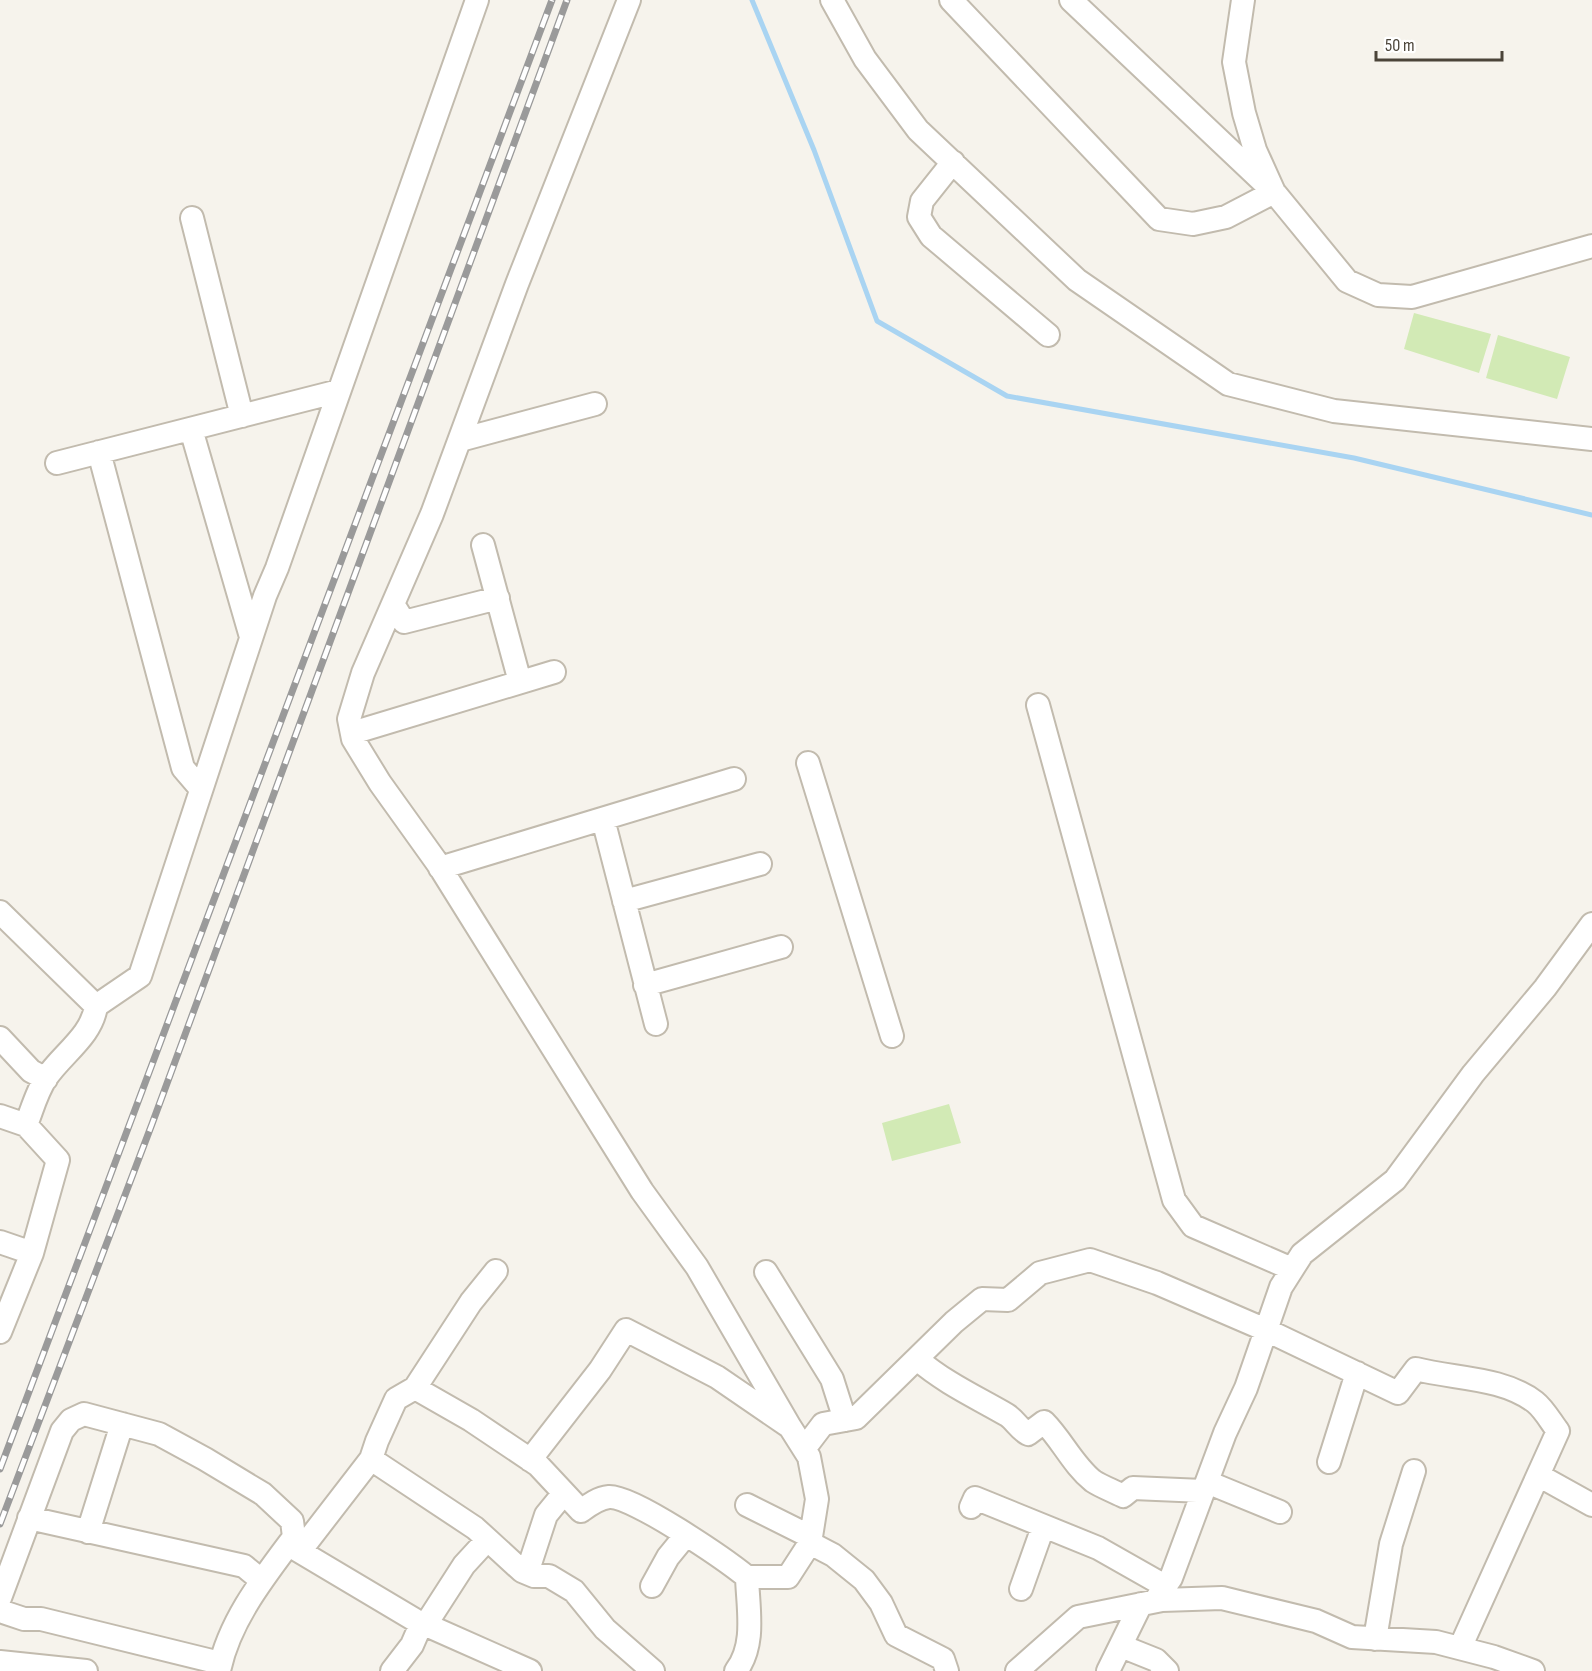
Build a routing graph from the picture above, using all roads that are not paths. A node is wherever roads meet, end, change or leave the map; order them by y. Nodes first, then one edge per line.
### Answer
1 (477, 0) edge
2 (629, 0) edge
3 (832, 0) edge
4 (951, 0) edge
5 (1071, 0) edge
6 (1243, 0) edge
7 (953, 162) junction
8 (1274, 192) junction
9 (192, 218) dead end
10 (1592, 246) edge
11 (1048, 335) dead end
12 (339, 391) junction
13 (595, 404) dead end
14 (242, 416) junction
15 (191, 429) junction
16 (1592, 439) edge
17 (460, 440) junction
18 (99, 452) junction
19 (57, 463) dead end
20 (483, 545) dead end
21 (498, 598) junction
22 (393, 604) junction
23 (251, 637) junction
24 (554, 672) dead end
25 (520, 682) junction
26 (1038, 705) dead end
27 (352, 733) junction
28 (808, 763) dead end
29 (734, 779) dead end
30 (201, 789) junction
31 (603, 819) junction
32 (760, 864) dead end
33 (440, 868) junction
34 (624, 901) junction
35 (0, 912) edge
36 (1592, 924) edge
37 (781, 947) dead end
38 (645, 985) junction
39 (96, 1006) junction
40 (656, 1024) dead end
41 (892, 1036) dead end
42 (0, 1038) edge
43 (46, 1079) junction
44 (0, 1116) edge
45 (26, 1125) junction
46 (0, 1242) edge
47 (32, 1253) junction
48 (1292, 1269) junction
49 (496, 1271) dead end
50 (766, 1272) dead end
51 (2, 1320) edge
52 (1266, 1330) junction
53 (917, 1359) junction
54 (1357, 1373) junction
55 (415, 1388) junction
56 (845, 1420) junction
57 (122, 1424) junction
58 (790, 1426) junction
59 (804, 1449) junction
60 (371, 1459) junction
61 (530, 1460) junction
62 (1329, 1462) dead end
63 (1414, 1472) dead end
64 (1538, 1475) junction
65 (1205, 1486) junction
66 (564, 1493) junction
67 (747, 1505) dead end
68 (1592, 1505) edge
69 (971, 1507) dead end
70 (1280, 1512) dead end
71 (29, 1518) junction
72 (1043, 1527) junction
73 (88, 1532) junction
74 (686, 1535) junction
75 (487, 1540) junction
76 (810, 1540) junction
77 (294, 1548) junction
78 (527, 1573) junction
79 (747, 1577) junction
80 (261, 1580) junction
81 (652, 1586) dead end
82 (1021, 1589) dead end
83 (1153, 1597) junction
84 (0, 1598) edge
85 (0, 1611) edge
86 (424, 1623) junction
87 (1375, 1639) junction
88 (1121, 1646) junction
89 (1460, 1648) junction
90 (0, 1662) edge
91 (219, 1667) edge
92 (86, 1671) edge
93 (392, 1671) edge
94 (530, 1671) edge
95 (652, 1671) edge
96 (736, 1671) edge
97 (946, 1671) edge
98 (1017, 1671) edge
99 (1108, 1671) edge
100 (1167, 1671) edge
101 (1533, 1671) edge

1 - 12 street
2 - 17 street
3 - 7 street
4 - 8 street
5 - 8 street
6 - 8 street
7 - 11 street
7 - 16 street
8 - 10 street
9 - 14 street
12 - 14 street
12 - 23 street
13 - 17 street
14 - 15 street
15 - 18 street
15 - 23 street
17 - 22 street
18 - 19 street
18 - 30 street
20 - 21 street
21 - 22 street
21 - 25 street
22 - 27 street
23 - 30 street
24 - 25 street
25 - 27 street
26 - 48 street
27 - 33 street
28 - 41 street
29 - 31 street
30 - 39 street
31 - 33 street
31 - 34 street
32 - 34 street
33 - 58 street
34 - 38 street
35 - 39 street
36 - 48 street
37 - 38 street
38 - 40 street
39 - 43 street
42 - 43 street
43 - 45 street
44 - 45 street
45 - 47 street
46 - 47 street
47 - 51 street
48 - 52 street
49 - 55 street
50 - 56 street
52 - 53 street
52 - 54 street
52 - 65 street
53 - 56 street
53 - 65 street
54 - 62 street
54 - 64 street
55 - 60 street
55 - 61 street
56 - 59 street
57 - 71 street
57 - 73 street
57 - 77 street
58 - 59 street
58 - 61 street
59 - 76 street
60 - 75 street
60 - 77 street
61 - 66 street
63 - 87 street
64 - 68 street
64 - 89 street
65 - 70 street
65 - 83 street
66 - 74 street
66 - 78 street
67 - 76 street
69 - 72 street
71 - 73 street
71 - 84 street
72 - 82 street
72 - 83 street
73 - 80 street
74 - 79 street
74 - 81 street
75 - 78 street
75 - 86 street
76 - 79 street
76 - 97 street
77 - 80 street
77 - 86 street
78 - 95 street
79 - 96 street
80 - 91 street
83 - 87 street
83 - 88 street
83 - 98 street
85 - 91 street
86 - 93 street
86 - 94 street
87 - 89 street
88 - 99 street
88 - 100 street
89 - 101 street
90 - 92 street

